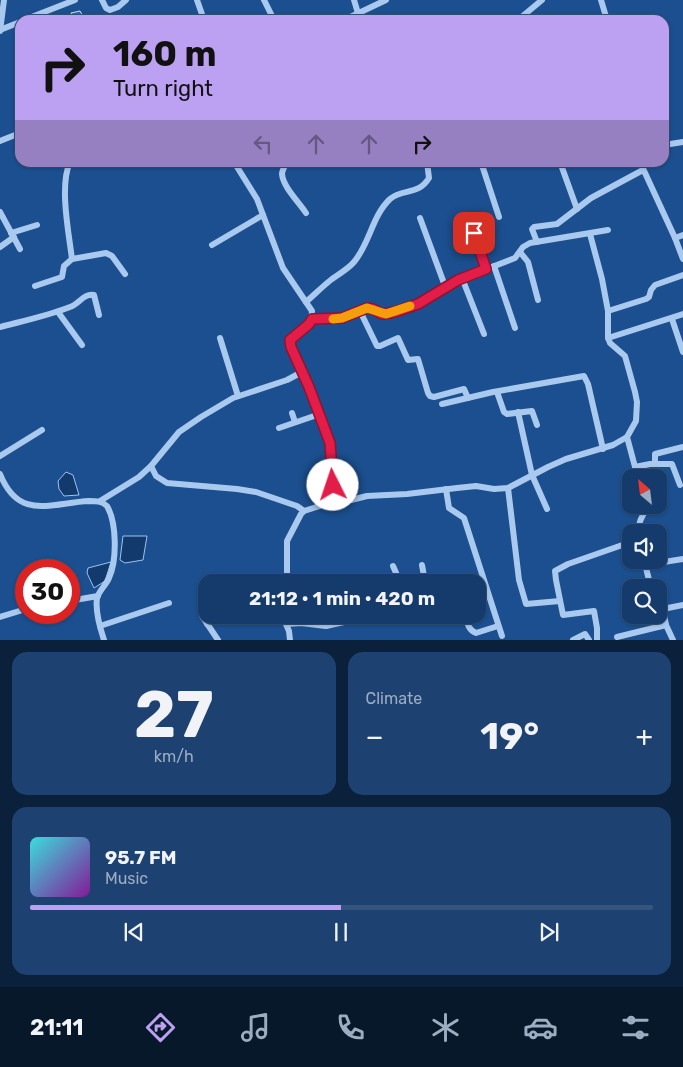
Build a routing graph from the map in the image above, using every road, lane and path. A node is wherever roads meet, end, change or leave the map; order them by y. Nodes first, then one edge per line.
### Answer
1 (4, 0) edge
2 (75, 0) edge
3 (102, 0) edge
4 (126, 0) edge
5 (197, 0) edge
6 (264, 0) edge
7 (354, 0) edge
8 (386, 0) edge
9 (542, 0) edge
10 (601, 0) edge
11 (533, 3) edge
12 (37, 15) edge
13 (202, 15) edge
14 (272, 15) edge
15 (358, 15) edge
16 (362, 15) edge
17 (522, 15) edge
18 (606, 15) edge
19 (15, 24) edge
20 (0, 30) edge
21 (15, 135) edge
22 (0, 141) edge
23 (683, 142) edge
24 (669, 144) edge
25 (68, 167) edge
26 (237, 167) edge
27 (284, 167) edge
28 (428, 167) edge
29 (483, 167) edge
30 (562, 167) edge
31 (642, 167) edge
32 (643, 170) junction
33 (577, 209) junction
34 (0, 212) edge
35 (306, 212) dead end
36 (263, 215) junction
37 (499, 217) dead end
38 (420, 218) dead end
39 (37, 225) dead end
40 (608, 230) dead end
41 (474, 233) dead end
42 (590, 234) junction
43 (13, 235) junction
44 (683, 235) edge
45 (675, 238) junction
46 (536, 242) junction
47 (212, 245) dead end
48 (0, 247) edge
49 (20, 249) dead end
50 (520, 252) junction
51 (72, 259) junction
52 (683, 259) edge
53 (494, 266) junction
54 (486, 269) junction
55 (125, 274) dead end
56 (683, 275) edge
57 (462, 278) junction
58 (35, 286) dead end
59 (445, 286) junction
60 (538, 300) dead end
61 (306, 302) junction
62 (360, 311) junction
63 (608, 311) junction
64 (58, 312) junction
65 (683, 314) edge
66 (99, 315) dead end
67 (312, 319) junction
68 (672, 319) junction
69 (0, 327) edge
70 (515, 328) dead end
71 (484, 334) dead end
72 (220, 338) dead end
73 (608, 338) junction
74 (82, 345) dead end
75 (683, 352) edge
76 (302, 372) junction
77 (497, 392) junction
78 (238, 396) junction
79 (468, 398) junction
80 (442, 404) dead end
81 (518, 412) junction
82 (292, 413) dead end
83 (320, 414) junction
84 (295, 422) junction
85 (537, 425) dead end
86 (279, 428) dead end
87 (42, 430) dead end
88 (627, 437) junction
89 (683, 447) edge
90 (603, 449) junction
91 (0, 456) edge
92 (655, 464) junction
93 (150, 466) junction
94 (635, 467) joint
95 (0, 474) edge
96 (532, 475) junction
97 (680, 485) dead end
98 (446, 488) junction
99 (508, 488) junction
100 (100, 502) junction
101 (335, 502) junction
102 (547, 509) dead end
103 (304, 511) junction
104 (622, 545) edge
105 (683, 559) edge
106 (667, 560) edge
107 (422, 565) dead end
108 (393, 566) dead end
109 (287, 574) edge
110 (396, 574) edge
111 (424, 574) edge
112 (98, 596) junction
113 (80, 599) edge
114 (560, 601) junction
115 (169, 603) dead end
116 (683, 605) edge
117 (667, 608) edge
118 (15, 612) edge
119 (0, 617) edge
120 (207, 624) edge
121 (287, 624) edge
122 (309, 624) edge
123 (337, 624) edge
124 (468, 624) edge
125 (666, 625) joint
126 (100, 626) junction
127 (498, 626) junction
128 (502, 636) dead end
129 (617, 637) dead end
130 (104, 640) edge
131 (218, 640) edge
132 (290, 640) edge
133 (573, 640) edge
134 (589, 640) edge
135 (597, 640) edge
136 (673, 640) edge

1 - 20 street
2 - 12 street
3 - 4 street
5 - 13 street
6 - 14 street
7 - 15 street
8 - 16 street
9 - 11 street
10 - 18 street
11 - 17 street
19 - 20 street
21 - 22 street
23 - 24 street
25 - 51 street
26 - 36 street
27 - 35 street
28 - 61 street
29 - 37 street
30 - 33 street
31 - 32 street
32 - 33 street
32 - 45 street
33 - 46 street
34 - 43 street
36 - 47 street
36 - 61 street
38 - 59 street
39 - 43 street
40 - 42 street
41 - 54 street
42 - 46 street
42 - 63 street
43 - 48 street
43 - 49 street
44 - 45 street
45 - 52 street
46 - 50 street
50 - 53 street
50 - 60 street
51 - 55 street
51 - 58 street
53 - 54 street
53 - 70 street
54 - 57 street
56 - 63 street
57 - 59 street
57 - 71 street
59 - 62 street
61 - 67 street
62 - 67 street
62 - 79 street
63 - 73 street
64 - 66 street
64 - 69 street
64 - 74 street
65 - 68 street
67 - 76 street
68 - 73 street
68 - 75 street
72 - 78 street
73 - 88 street
76 - 78 street
76 - 83 street
77 - 79 street
77 - 81 street
77 - 90 street
78 - 93 street
79 - 80 street
81 - 85 street
81 - 96 street
82 - 84 street
83 - 84 street
83 - 101 street
84 - 86 street
87 - 91 street
88 - 90 street
88 - 94 street
89 - 92 street
90 - 96 street
92 - 94 street
92 - 97 street
93 - 100 street
93 - 103 street
95 - 100 street
96 - 99 street
96 - 102 street
98 - 99 street
98 - 101 street
98 - 127 street
99 - 114 street
100 - 112 street
101 - 103 street
103 - 109 street
104 - 114 street
105 - 106 street
107 - 111 street
108 - 110 street
112 - 113 street
112 - 126 street
114 - 135 street
115 - 126 street
116 - 117 street
118 - 119 street
120 - 131 street
121 - 132 street
122 - 123 street
124 - 127 street
125 - 129 street
125 - 136 street
126 - 130 street
127 - 128 street
133 - 134 street

